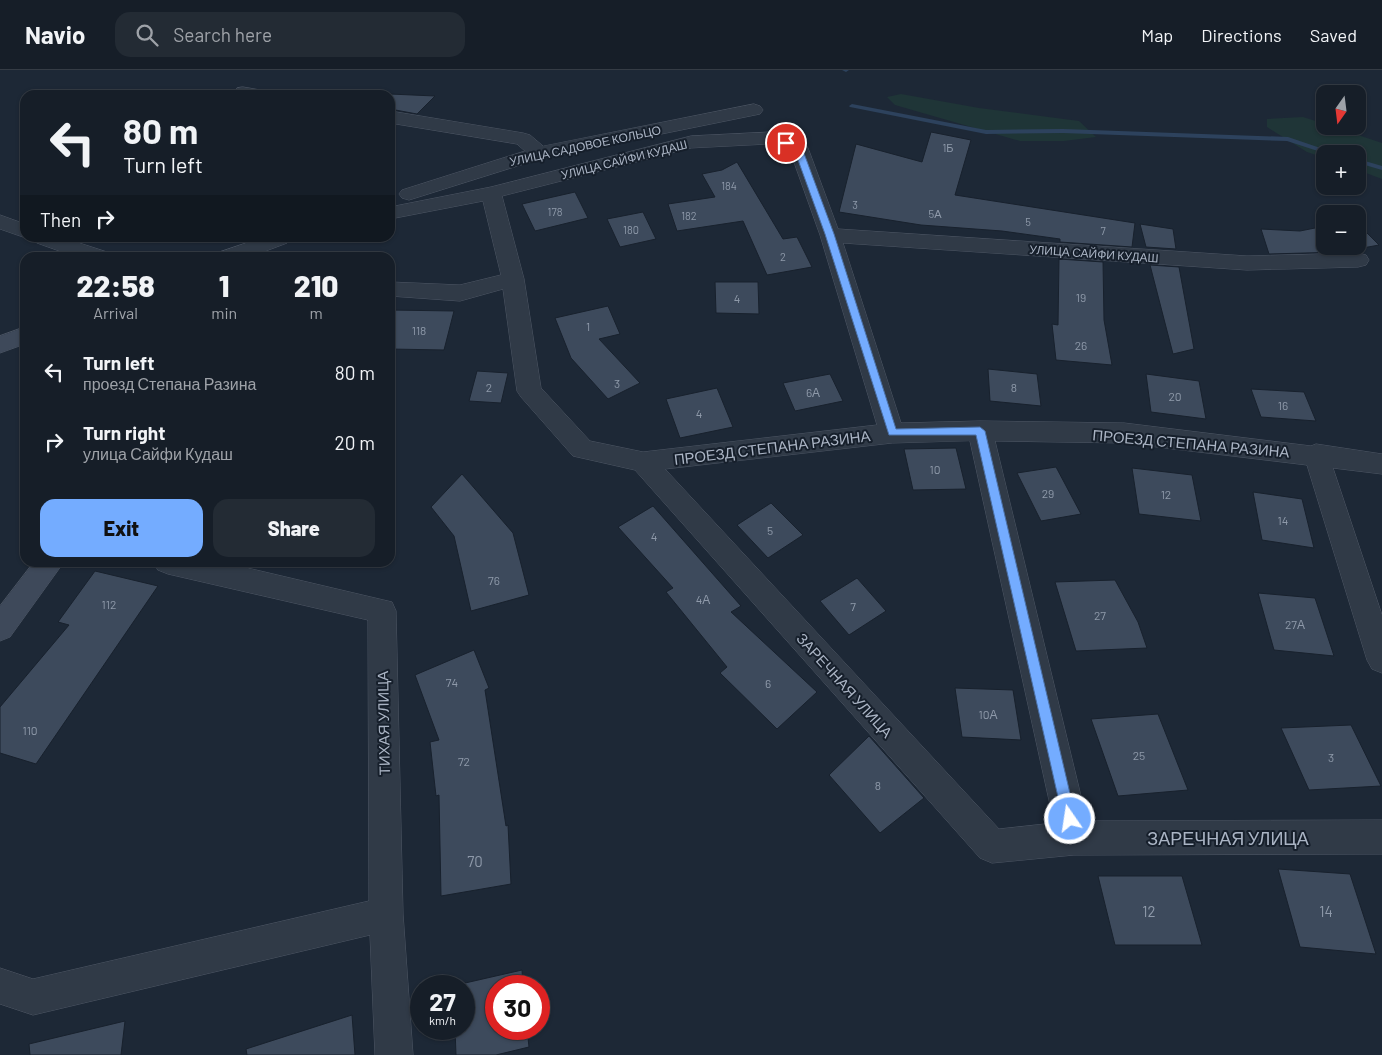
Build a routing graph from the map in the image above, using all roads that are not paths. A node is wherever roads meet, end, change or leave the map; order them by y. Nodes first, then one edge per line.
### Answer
1 (754, 110) dead end
2 (395, 118) edge
3 (538, 153) junction
4 (491, 192) junction
5 (395, 198) edge
6 (395, 212) edge
7 (0, 222) edge
8 (20, 229) edge
9 (830, 234) junction
10 (56, 242) edge
11 (273, 242) edge
12 (85, 252) edge
13 (255, 252) edge
14 (1358, 260) dead end
15 (513, 279) junction
16 (395, 289) edge
17 (20, 337) edge
18 (0, 345) edge
19 (980, 431) junction
20 (892, 433) junction
21 (1316, 454) junction
22 (643, 462) junction
23 (1382, 464) edge
24 (46, 567) edge
25 (190, 567) edge
26 (0, 628) edge
27 (1382, 660) edge
28 (1074, 838) junction
29 (1382, 838) edge
30 (386, 914) junction
31 (0, 986) edge
32 (394, 1055) edge

1 - 3 street, УЛИЦА САДОВОЕ КОЛЬЦО
2 - 3 street
3 - 5 street, УЛИЦА САДОВОЕ КОЛЬЦО
4 - 6 street, УЛИЦА САЙФИ КУДАШ
4 - 9 street, УЛИЦА САЙФИ КУДАШ
4 - 15 street
7 - 8 street
9 - 14 street, УЛИЦА САЙФИ КУДАШ
9 - 20 street, УЛИЦА САЙФИ КУДАШ
10 - 12 street
11 - 13 street
15 - 16 street
15 - 22 street, ПРОЕЗД СТЕПАНА РАЗИНА
17 - 18 main road
19 - 20 street, ПРОЕЗД СТЕПАНА РАЗИНА
19 - 21 street, ПРОЕЗД СТЕПАНА РАЗИНА
19 - 28 street
20 - 22 street, ПРОЕЗД СТЕПАНА РАЗИНА
21 - 23 street, ПРОЕЗД СТЕПАНА РАЗИНА
21 - 27 street
22 - 28 street, ЗАРЕЧНАЯ УЛИЦА
24 - 26 main road
25 - 30 street, ТИХАЯ УЛИЦА
28 - 29 street, ЗАРЕЧНАЯ УЛИЦА
30 - 31 street
30 - 32 street, ТИХАЯ УЛИЦА

